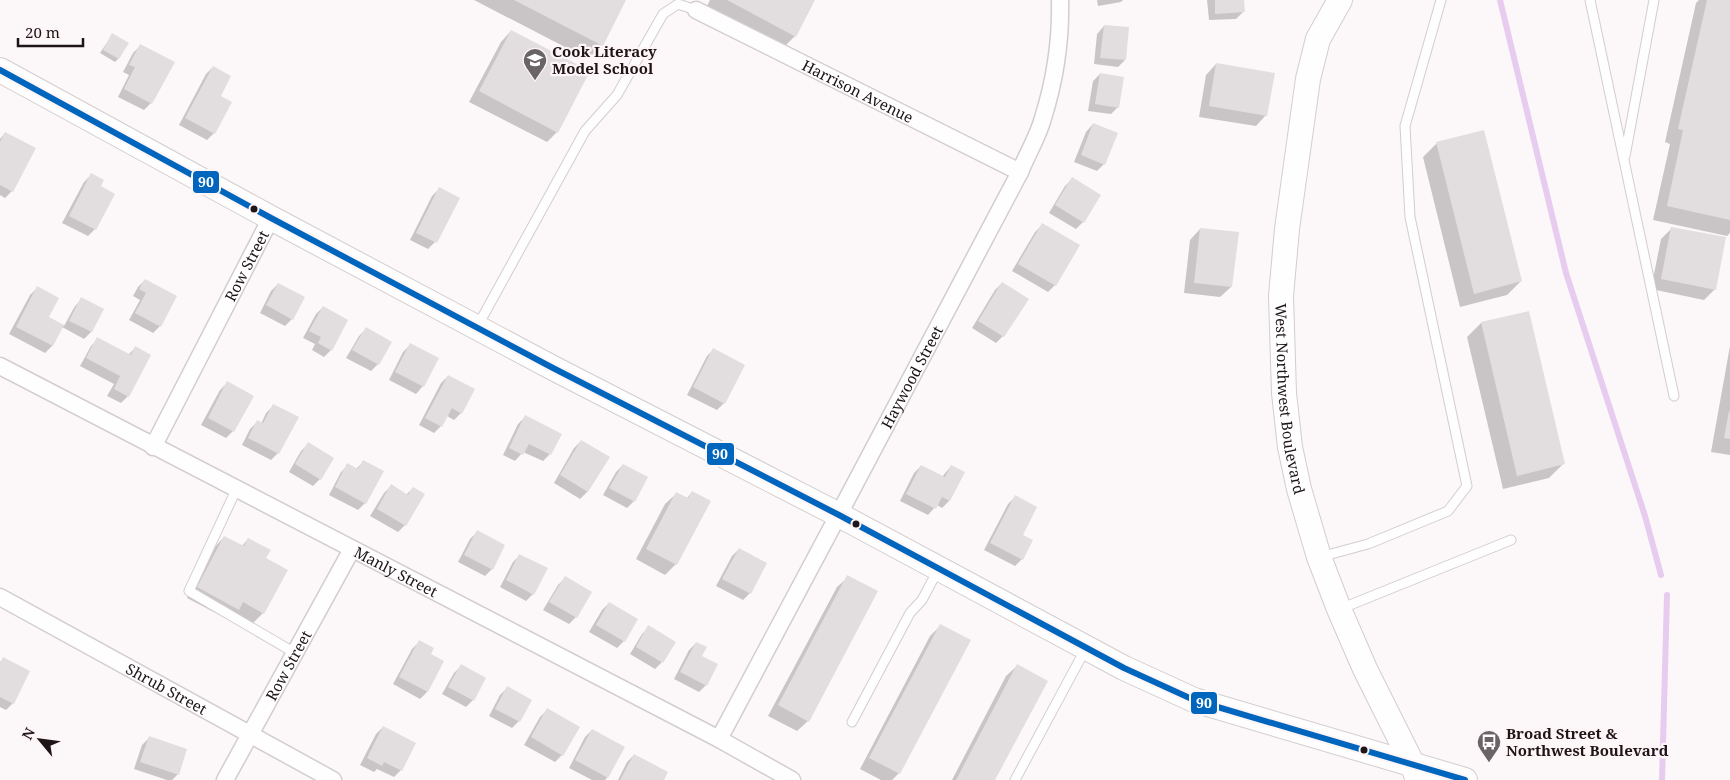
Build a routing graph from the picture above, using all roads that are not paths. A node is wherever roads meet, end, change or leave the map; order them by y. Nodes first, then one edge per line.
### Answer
1 (1060, 0) edge
2 (1340, 0) edge
3 (1441, 0) edge
4 (1590, 0) edge
5 (1654, 0) edge
6 (696, 10) joint
7 (0, 70) edge
8 (1624, 161) junction
9 (1020, 172) junction
10 (271, 218) junction
11 (476, 327) junction
12 (0, 366) edge
13 (1674, 396) dead end
14 (153, 447) junction
15 (236, 490) junction
16 (839, 515) junction
17 (1511, 540) dead end
18 (352, 549) junction
19 (1320, 557) junction
20 (939, 569) junction
21 (0, 597) edge
22 (1339, 609) junction
23 (1086, 648) junction
24 (295, 653) junction
25 (852, 722) dead end
26 (250, 736) junction
27 (719, 739) junction
28 (1415, 773) edge
29 (225, 780) edge
30 (333, 780) edge
31 (792, 780) edge
32 (1015, 780) edge
33 (1465, 780) edge

1 - 9 street, Haywood Street
2 - 19 street, West Northwest Boulevard
3 - 19 lane
4 - 8 lane
5 - 8 lane
6 - 9 street, Harrison Avenue
6 - 11 lane
7 - 10 street
8 - 13 lane
9 - 16 street, Haywood Street
10 - 11 street
10 - 14 street, Row Street
11 - 16 street
12 - 14 street, Manly Street
14 - 15 street, Manly Street
15 - 18 street, Manly Street
15 - 24 lane
16 - 20 street
16 - 27 street, Haywood Street
17 - 22 lane
18 - 24 street, Row Street
18 - 27 street, Manly Street
19 - 22 street, West Northwest Boulevard
20 - 23 street
20 - 25 lane
21 - 26 street, Shrub Street
22 - 28 street, West Northwest Boulevard
23 - 28 street
23 - 32 lane
24 - 26 street, Row Street
26 - 29 street, Row Street
26 - 30 street, Shrub Street
27 - 31 street, Manly Street
28 - 33 street

